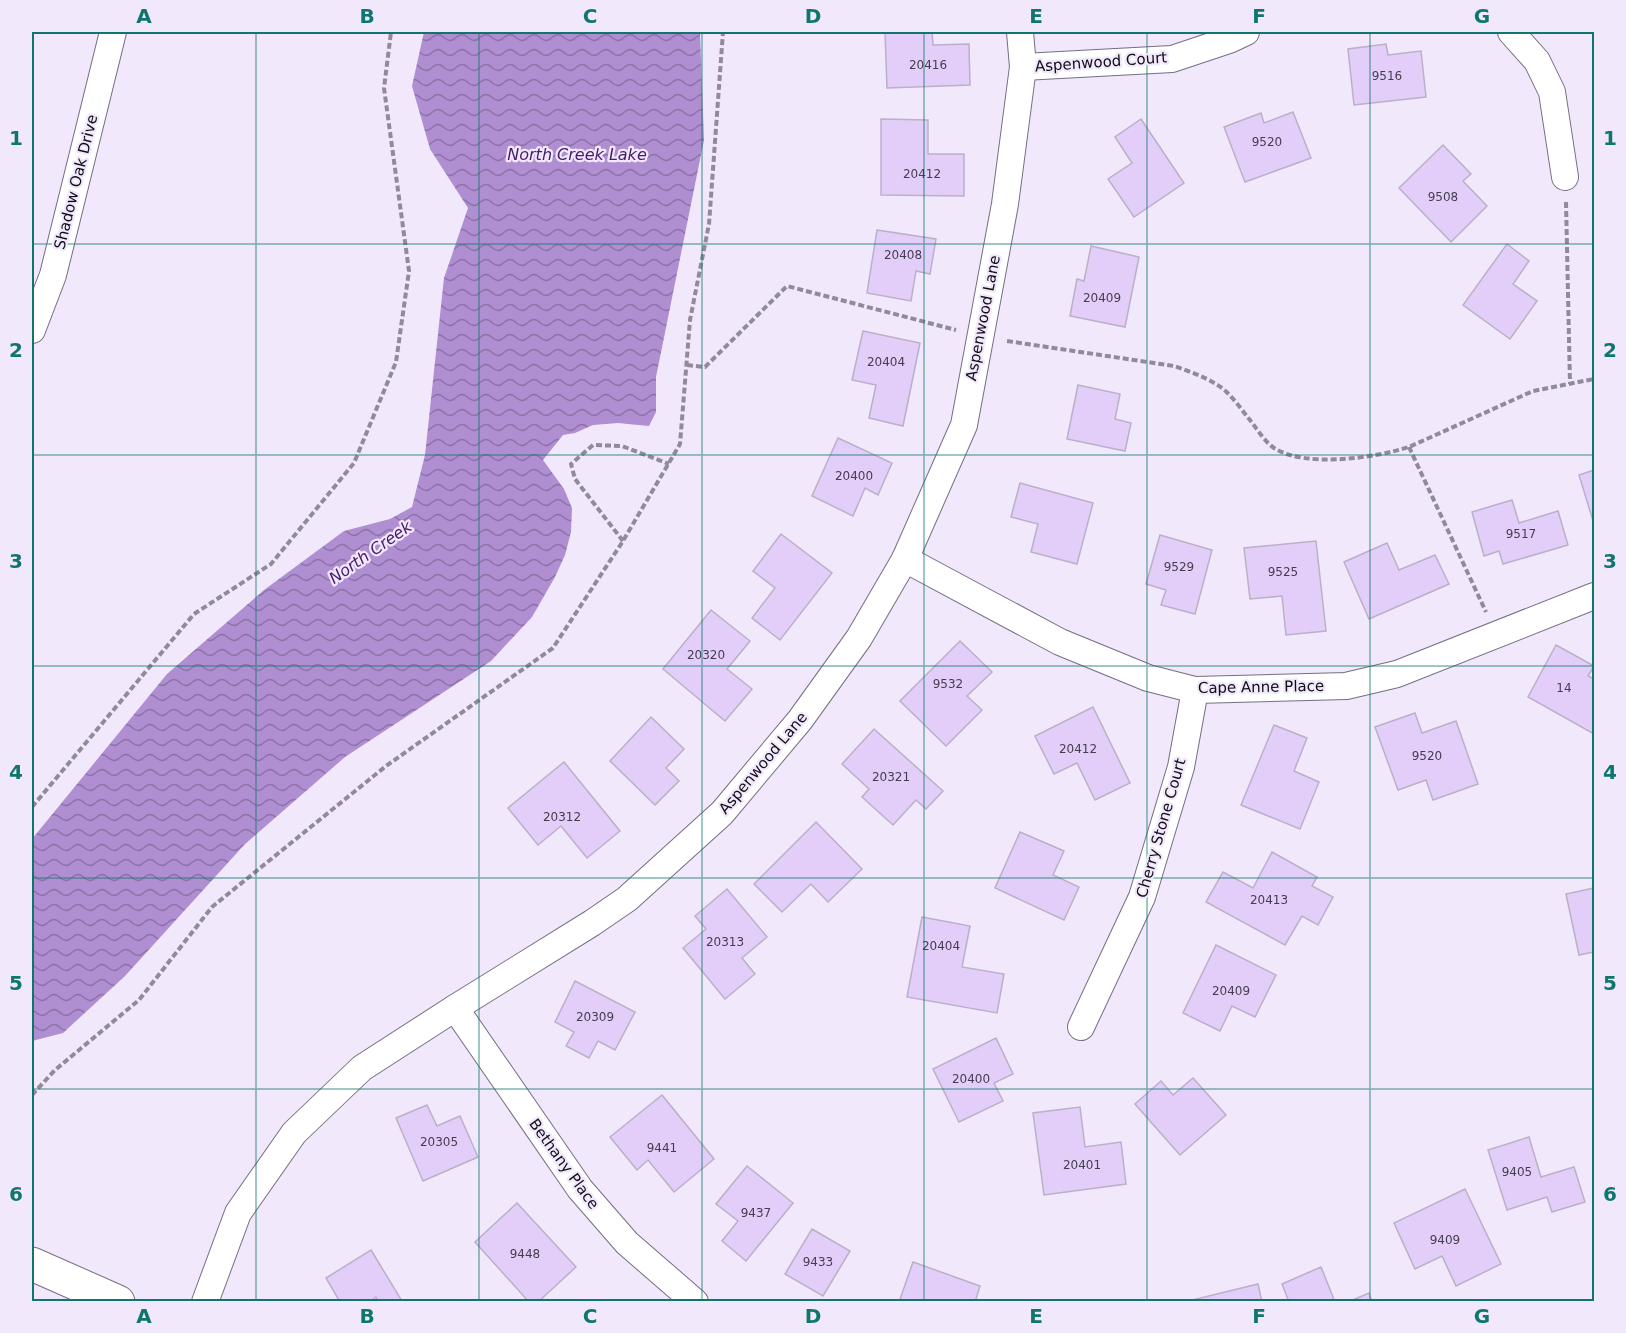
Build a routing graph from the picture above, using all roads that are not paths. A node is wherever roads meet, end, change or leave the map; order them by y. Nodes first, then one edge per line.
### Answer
1 (113, 32) edge
2 (1020, 32) edge
3 (1246, 32) edge
4 (1511, 32) edge
5 (1023, 67) junction
6 (1565, 177) road end
7 (32, 330) edge
8 (905, 559) junction
9 (1594, 596) edge
10 (1195, 690) junction
11 (455, 1008) junction
12 (1081, 1027) dead end
13 (32, 1264) edge
14 (118, 1302) edge
15 (205, 1302) edge
16 (695, 1302) edge

1 - 7 street, Shadow Oak Drive
2 - 5 street, Aspenwood Lane
3 - 5 street, Aspenwood Court
4 - 6 street
5 - 8 street, Aspenwood Lane
8 - 10 street, Cape Anne Place
8 - 11 street, Aspenwood Lane
9 - 10 street, Cape Anne Place
10 - 12 street, Cherry Stone Court
11 - 15 street, Aspenwood Lane
11 - 16 street, Bethany Place
13 - 14 main road

